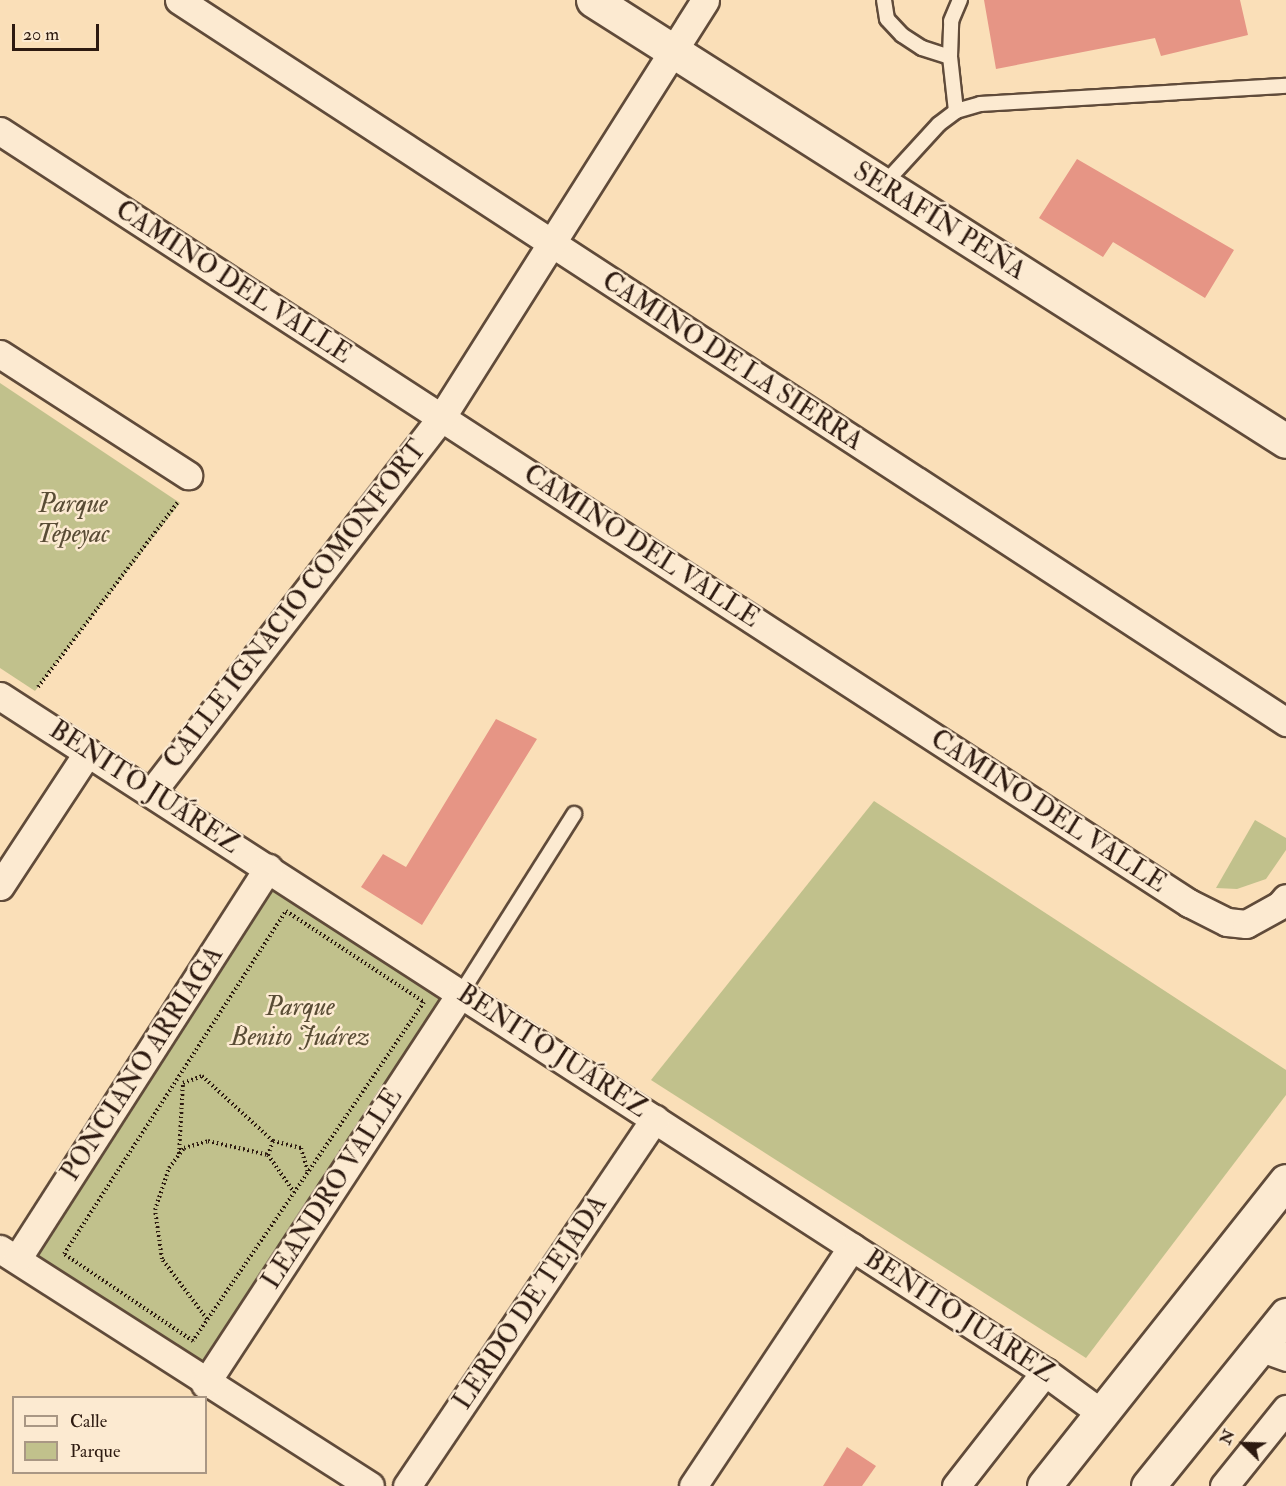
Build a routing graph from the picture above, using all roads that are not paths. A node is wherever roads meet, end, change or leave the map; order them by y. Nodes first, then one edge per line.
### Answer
1 (179, 0) edge
2 (593, 0) edge
3 (705, 0) edge
4 (884, 0) edge
5 (960, 0) edge
6 (673, 52) junction
7 (950, 57) junction
8 (1286, 86) edge
9 (956, 111) junction
10 (0, 131) edge
11 (883, 186) junction
12 (552, 245) junction
13 (0, 354) edge
14 (441, 418) junction
15 (1286, 441) edge
16 (188, 475) dead end
17 (0, 696) edge
18 (1286, 722) edge
19 (88, 752) junction
20 (151, 793) junction
21 (574, 814) dead end
22 (268, 868) junction
23 (0, 886) edge
24 (1286, 898) edge
25 (460, 993) junction
26 (655, 1119) junction
27 (1286, 1181) edge
28 (852, 1246) junction
29 (9, 1254) edge
30 (1286, 1316) edge
31 (1273, 1352) edge
32 (1045, 1372) junction
33 (206, 1384) junction
34 (1286, 1409) edge
35 (1101, 1413) junction
36 (370, 1486) edge
37 (407, 1486) edge
38 (693, 1486) edge
39 (956, 1486) edge
40 (1044, 1486) edge
41 (1148, 1486) edge
42 (1224, 1486) edge

1 - 12 street, CAMINO DE LA SIERRA
2 - 6 main road, SERAFÍN PEÑA
3 - 6 street, CALLE IGNACIO COMONFORT
4 - 7 lane
5 - 7 lane
6 - 11 main road, SERAFÍN PEÑA
6 - 12 street, CALLE IGNACIO COMONFORT
7 - 9 lane
8 - 9 lane
9 - 11 lane
10 - 14 street, CAMINO DEL VALLE
11 - 15 main road, SERAFÍN PEÑA
12 - 14 street, CALLE IGNACIO COMONFORT
12 - 18 street, CAMINO DE LA SIERRA
13 - 16 street
14 - 20 street, CALLE IGNACIO COMONFORT
14 - 24 street, CAMINO DEL VALLE
17 - 19 street, BENITO JUÁREZ
19 - 20 street, BENITO JUÁREZ
19 - 23 street
20 - 22 street, BENITO JUÁREZ
21 - 25 lane
22 - 25 street, BENITO JUÁREZ
22 - 29 street, PONCIANO ARRIAGA
25 - 26 street, BENITO JUÁREZ
25 - 33 street, LEANDRO VALLE
26 - 28 street, BENITO JUÁREZ
26 - 37 street, LERDO DE TEJADA
27 - 35 main road
28 - 32 street, BENITO JUÁREZ
28 - 38 street
29 - 33 street
30 - 31 main road
31 - 41 main road
32 - 35 street, BENITO JUÁREZ
32 - 39 street
33 - 36 street
34 - 42 street
35 - 40 main road

